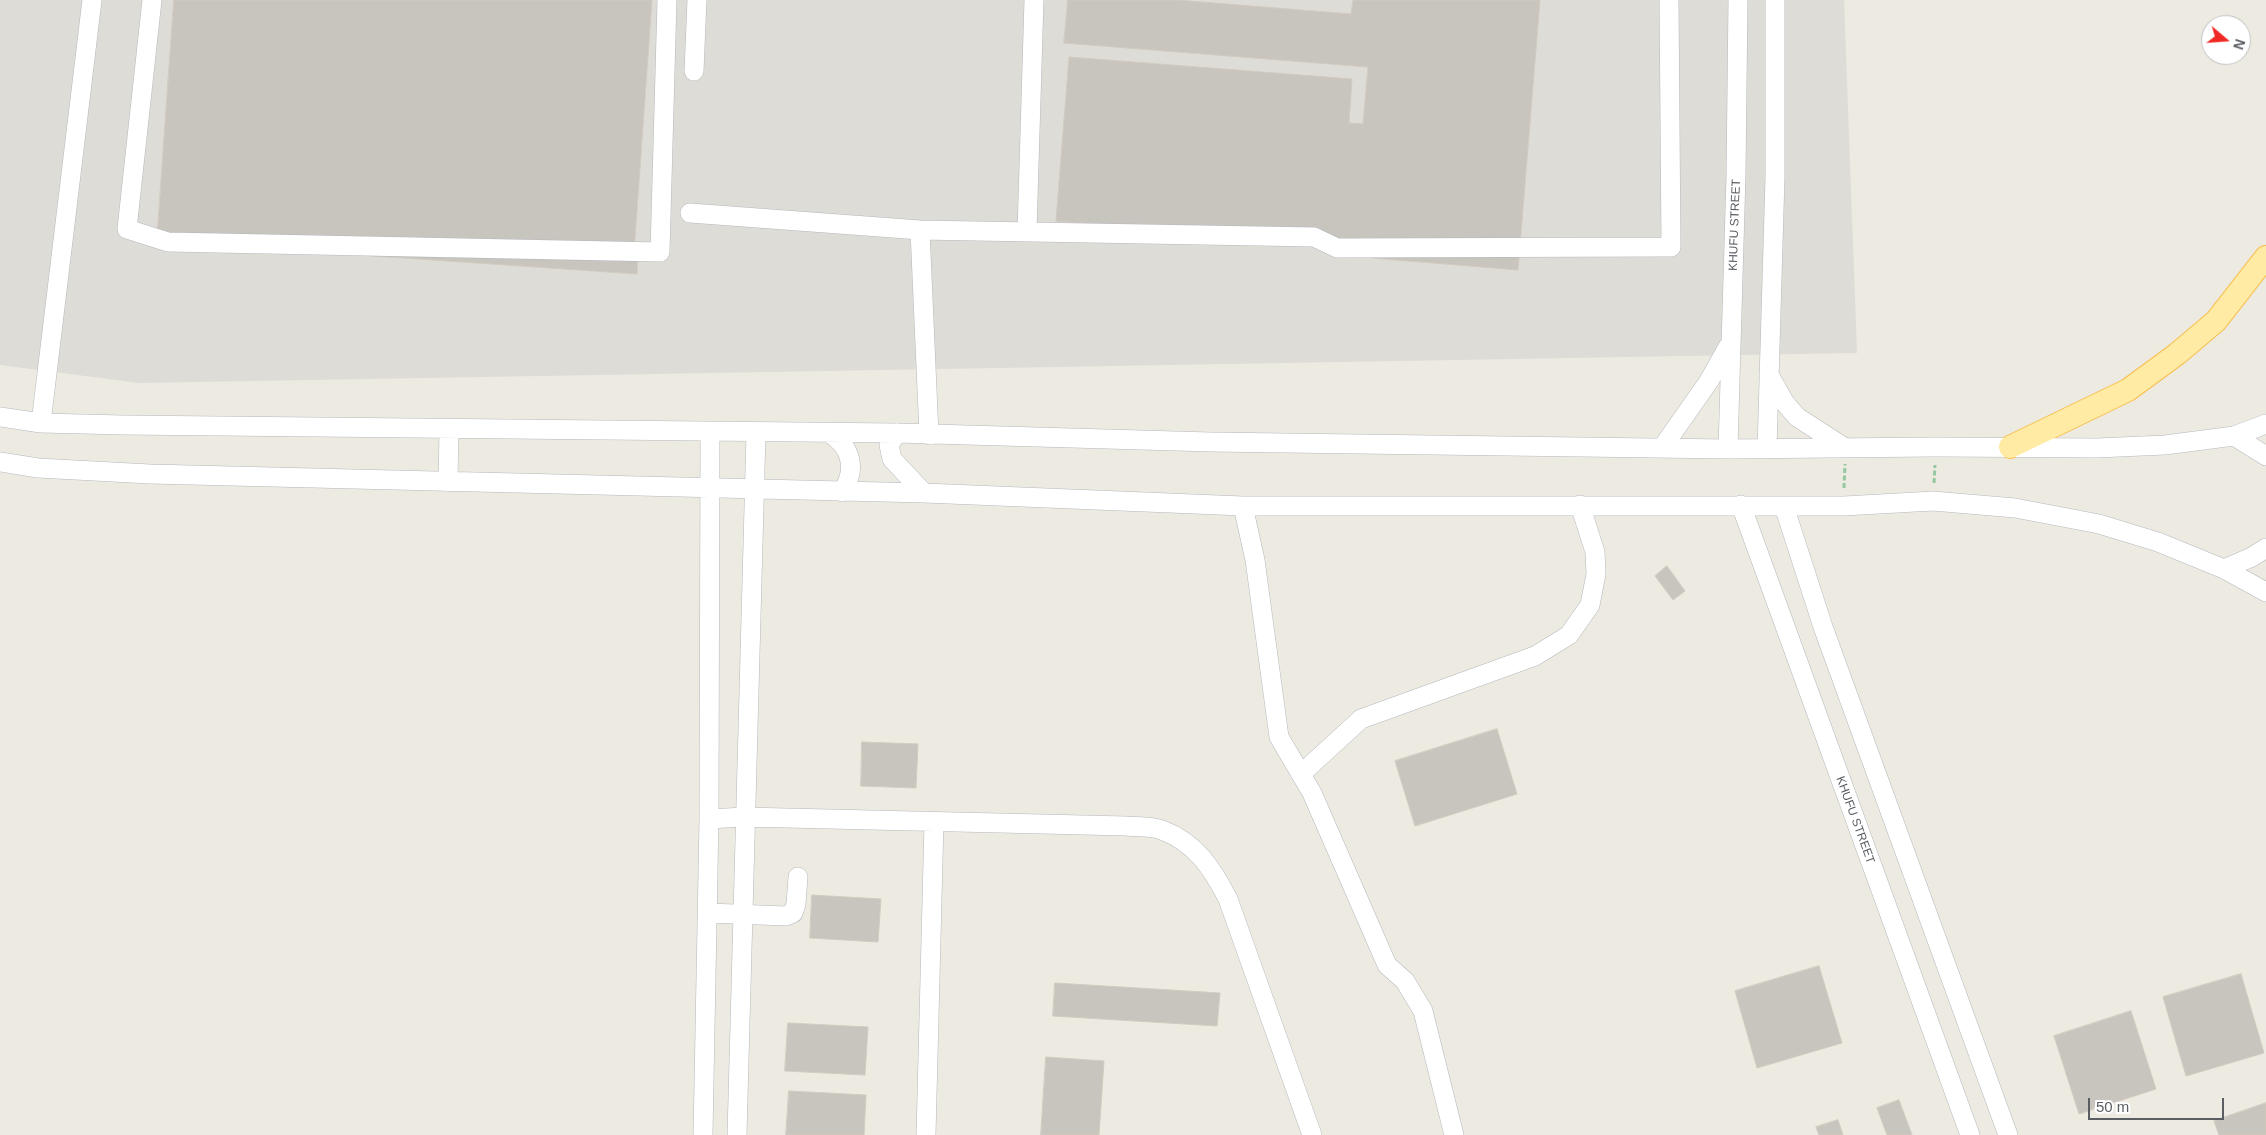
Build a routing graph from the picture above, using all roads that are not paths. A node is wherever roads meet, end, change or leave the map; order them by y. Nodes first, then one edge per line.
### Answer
1 (92, 0) edge
2 (152, 0) edge
3 (667, 0) edge
4 (697, 0) edge
5 (1034, 0) edge
6 (1669, 0) edge
7 (1738, 0) edge
8 (1775, 0) edge
9 (694, 71) dead end
10 (690, 213) dead end
11 (920, 230) junction
12 (1027, 232) junction
13 (2266, 257) edge
14 (1730, 344) junction
15 (1769, 374) junction
16 (0, 417) edge
17 (41, 423) junction
18 (2266, 424) edge
19 (449, 429) junction
20 (710, 432) junction
21 (756, 433) junction
22 (829, 433) junction
23 (897, 434) junction
24 (929, 435) junction
25 (2234, 436) junction
26 (2010, 447) junction
27 (1662, 448) junction
28 (1728, 449) junction
29 (1767, 449) junction
30 (1846, 449) junction
31 (2266, 456) edge
32 (0, 462) edge
33 (448, 482) junction
34 (709, 488) junction
35 (753, 489) junction
36 (842, 492) junction
37 (924, 493) junction
38 (1580, 505) junction
39 (1741, 505) junction
40 (1243, 506) junction
41 (1784, 506) junction
42 (2266, 548) edge
43 (2224, 569) junction
44 (2266, 592) edge
45 (1301, 774) junction
46 (744, 818) junction
47 (709, 819) junction
48 (934, 822) junction
49 (798, 877) dead end
50 (708, 913) junction
51 (741, 915) junction
52 (703, 1135) edge
53 (737, 1135) edge
54 (926, 1135) edge
55 (1312, 1135) edge
56 (1454, 1135) edge
57 (1970, 1135) edge
58 (2008, 1135) edge

1 - 17 street
2 - 3 street
4 - 9 street
5 - 12 street
6 - 12 street
7 - 14 street, KHUFU STREET
8 - 15 street
10 - 11 street
11 - 12 street
11 - 24 street
13 - 26 main road
14 - 27 street
14 - 28 street, KHUFU STREET
15 - 29 street
15 - 30 street
16 - 17 street
17 - 19 street
18 - 25 street
19 - 20 street
19 - 33 street
20 - 21 street
20 - 34 street
21 - 22 street
21 - 35 street
22 - 23 street
22 - 36 street
23 - 24 street
23 - 37 street
24 - 27 street
25 - 26 street
25 - 31 street
26 - 30 street
27 - 28 street
28 - 29 street
29 - 30 street
32 - 33 street
33 - 34 street
34 - 35 street
34 - 47 street
35 - 36 street
35 - 46 street
36 - 37 street
37 - 40 street
38 - 39 street
38 - 40 street
38 - 45 street
39 - 41 street
39 - 57 street, KHUFU STREET
40 - 45 street
41 - 43 street
41 - 58 street
42 - 43 street
43 - 44 street
45 - 56 street
46 - 47 street
46 - 48 street
46 - 51 street
47 - 50 street
48 - 54 street
48 - 55 street
49 - 51 street
50 - 51 street
50 - 52 street
51 - 53 street

